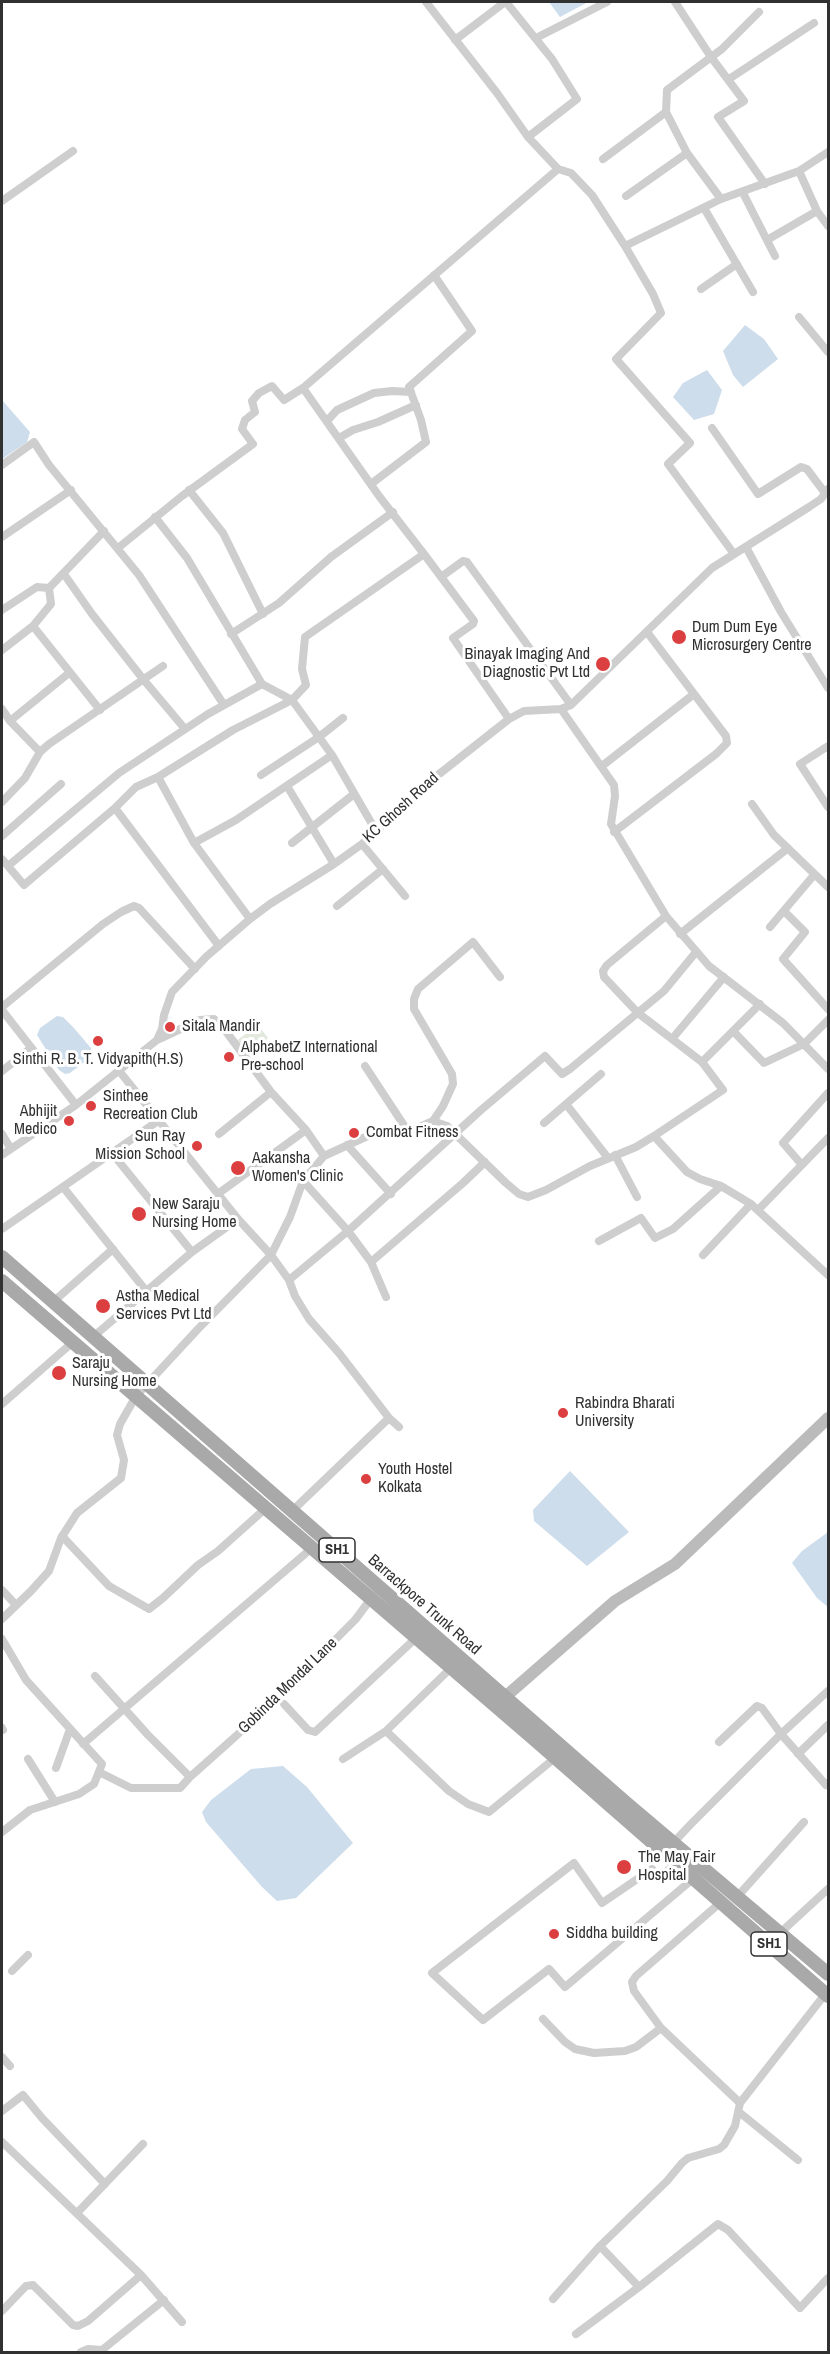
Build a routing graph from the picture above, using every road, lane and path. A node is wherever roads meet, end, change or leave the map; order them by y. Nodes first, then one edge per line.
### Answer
1 (426, 2) edge
2 (505, 2) edge
3 (607, 2) edge
4 (679, 3) edge
5 (759, 12) dead end
6 (814, 24) dead end
7 (536, 38) junction
8 (455, 40) junction
9 (711, 57) junction
10 (729, 79) junction
11 (666, 112) junction
12 (528, 137) junction
13 (74, 151) dead end
14 (828, 152) edge
15 (687, 153) junction
16 (603, 159) dead end
17 (558, 169) junction
18 (799, 171) junction
19 (765, 184) junction
20 (742, 193) junction
21 (626, 196) dead end
22 (721, 199) junction
23 (2, 201) edge
24 (704, 208) junction
25 (817, 211) junction
26 (828, 226) edge
27 (767, 240) junction
28 (625, 246) junction
29 (775, 255) dead end
30 (737, 264) junction
31 (434, 275) junction
32 (701, 289) dead end
33 (753, 292) dead end
34 (799, 318) dead end
35 (828, 352) edge
36 (303, 388) junction
37 (411, 392) junction
38 (416, 405) junction
39 (327, 421) junction
40 (712, 428) dead end
41 (339, 438) junction
42 (2, 465) edge
43 (371, 484) junction
44 (71, 490) junction
45 (189, 490) junction
46 (826, 496) edge
47 (393, 512) junction
48 (154, 517) junction
49 (104, 531) junction
50 (2, 537) edge
51 (746, 547) junction
52 (118, 548) junction
53 (424, 554) junction
54 (734, 554) junction
55 (64, 574) junction
56 (441, 577) junction
57 (49, 588) junction
58 (2, 610) edge
59 (263, 614) junction
60 (33, 626) junction
61 (647, 632) junction
62 (231, 634) junction
63 (2, 650) edge
64 (163, 666) dead end
65 (69, 673) junction
66 (143, 679) junction
67 (262, 684) junction
68 (828, 688) edge
69 (694, 694) junction
70 (292, 700) junction
71 (224, 705) junction
72 (571, 705) junction
73 (2, 709) edge
74 (561, 709) junction
75 (100, 710) junction
76 (343, 718) dead end
77 (509, 719) junction
78 (10, 721) junction
79 (185, 729) junction
80 (319, 737) junction
81 (828, 746) edge
82 (40, 753) junction
83 (332, 755) junction
84 (602, 766) junction
85 (261, 774) dead end
86 (158, 777) junction
87 (61, 784) dead end
88 (287, 786) junction
89 (354, 794) junction
90 (2, 802) edge
91 (752, 804) dead end
92 (828, 807) edge
93 (115, 808) junction
94 (313, 828) junction
95 (376, 831) junction
96 (614, 832) junction
97 (2, 836) edge
98 (194, 843) junction
99 (292, 843) dead end
100 (362, 844) junction
101 (788, 848) junction
102 (2, 859) edge
103 (334, 864) junction
104 (8, 866) junction
105 (383, 869) junction
106 (814, 875) junction
107 (828, 887) edge
108 (405, 896) dead end
109 (337, 906) dead end
110 (783, 911) junction
111 (666, 916) junction
112 (250, 919) junction
113 (770, 927) dead end
114 (680, 934) junction
115 (219, 946) junction
116 (696, 952) junction
117 (195, 969) junction
118 (500, 977) dead end
119 (724, 977) junction
120 (760, 1004) junction
121 (2, 1009) edge
122 (828, 1009) edge
123 (639, 1013) junction
124 (828, 1020) edge
125 (733, 1032) junction
126 (672, 1039) junction
127 (157, 1040) junction
128 (804, 1044) junction
129 (31, 1048) junction
130 (702, 1062) junction
131 (365, 1066) dead end
132 (828, 1069) edge
133 (2, 1071) edge
134 (120, 1072) junction
135 (601, 1074) dead end
136 (271, 1092) junction
137 (828, 1093) edge
138 (566, 1104) junction
139 (76, 1105) junction
140 (158, 1121) junction
141 (433, 1121) junction
142 (544, 1123) dead end
143 (306, 1130) junction
144 (406, 1130) junction
145 (2, 1134) edge
146 (219, 1134) dead end
147 (456, 1134) junction
148 (654, 1136) junction
149 (828, 1138) edge
150 (347, 1145) junction
151 (11, 1149) junction
152 (112, 1153) junction
153 (2, 1155) edge
154 (324, 1156) junction
155 (611, 1157) junction
156 (485, 1162) junction
157 (802, 1165) junction
158 (303, 1181) junction
159 (63, 1186) junction
160 (721, 1186) junction
161 (219, 1193) junction
162 (391, 1194) junction
163 (637, 1197) dead end
164 (751, 1204) junction
165 (758, 1210) junction
166 (238, 1219) junction
167 (2, 1229) edge
168 (348, 1231) junction
169 (599, 1241) dead end
170 (113, 1249) junction
171 (192, 1252) junction
172 (271, 1255) junction
173 (703, 1255) dead end
174 (2, 1257) edge
175 (370, 1262) junction
176 (826, 1269) edge
177 (289, 1280) junction
178 (2, 1281) edge
179 (147, 1292) junction
180 (386, 1297) dead end
181 (53, 1302) junction
182 (93, 1336) junction
183 (73, 1342) junction
184 (146, 1383) junction
185 (136, 1396) junction
186 (2, 1404) edge
187 (389, 1418) junction
188 (828, 1418) edge
189 (399, 1427) dead end
190 (266, 1508) junction
191 (292, 1511) junction
192 (62, 1536) junction
193 (312, 1548) junction
194 (2, 1590) edge
195 (375, 1593) junction
196 (16, 1605) junction
197 (2, 1619) edge
198 (416, 1638) junction
199 (2, 1640) edge
200 (451, 1668) junction
201 (95, 1676) dead end
202 (828, 1690) edge
203 (505, 1697) junction
204 (284, 1704) dead end
205 (123, 1708) junction
206 (828, 1725) edge
207 (70, 1729) junction
208 (386, 1731) junction
209 (781, 1734) junction
210 (719, 1742) dead end
211 (83, 1744) junction
212 (798, 1754) junction
213 (555, 1758) junction
214 (28, 1759) dead end
215 (343, 1759) dead end
216 (56, 1768) dead end
217 (99, 1772) junction
218 (190, 1777) junction
219 (828, 1783) edge
220 (55, 1802) junction
221 (804, 1822) dead end
222 (2, 1832) edge
223 (674, 1842) junction
224 (673, 1861) junction
225 (694, 1878) junction
226 (828, 1889) edge
227 (737, 1897) junction
228 (721, 1902) junction
229 (780, 1933) junction
230 (28, 1955) dead end
231 (12, 1971) dead end
232 (828, 1974) edge
233 (827, 1994) edge
234 (543, 2019) dead end
235 (661, 2028) junction
236 (2, 2057) edge
237 (10, 2067) dead end
238 (740, 2108) junction
239 (2, 2111) edge
240 (2, 2142) edge
241 (143, 2144) dead end
242 (798, 2160) dead end
243 (105, 2184) junction
244 (76, 2213) junction
245 (600, 2246) junction
246 (141, 2275) junction
247 (828, 2278) edge
248 (639, 2287) junction
249 (553, 2299) dead end
250 (164, 2300) junction
251 (2, 2311) edge
252 (182, 2322) dead end
253 (576, 2334) dead end
254 (81, 2352) edge

1 - 8 street
2 - 7 street
2 - 8 street
3 - 7 street
4 - 9 street
5 - 9 street
6 - 10 street
7 - 12 street
8 - 12 street
9 - 10 street
9 - 11 street
10 - 19 street
11 - 15 street
11 - 16 street
12 - 17 street
13 - 23 street
14 - 18 street
15 - 21 street
15 - 22 street
17 - 28 street
17 - 31 street
18 - 19 street
18 - 25 street
19 - 20 street
20 - 22 street
20 - 27 street
22 - 24 street
24 - 28 street
24 - 30 street
25 - 26 street
25 - 27 street
27 - 29 street
28 - 54 street
30 - 32 street
30 - 33 street
31 - 36 street
31 - 37 street
34 - 35 street
36 - 39 street
36 - 45 street
37 - 38 street
37 - 39 street
38 - 41 street
38 - 43 street
39 - 41 street
40 - 46 street
41 - 43 street
42 - 44 street
43 - 47 street
44 - 49 street
44 - 50 street
45 - 48 street
45 - 59 street
46 - 51 street, KC Ghosh Road
47 - 53 street
47 - 59 street
48 - 52 street
48 - 62 street
49 - 52 street
49 - 55 street
51 - 54 street, KC Ghosh Road
51 - 68 street
52 - 71 street
53 - 56 street
53 - 70 street
54 - 61 street, KC Ghosh Road
55 - 57 street
55 - 66 street
56 - 72 street
56 - 77 street
57 - 58 street
57 - 60 street
59 - 62 street
60 - 63 street
60 - 65 street
61 - 69 street
61 - 72 street, KC Ghosh Road
62 - 67 street
64 - 66 street
65 - 75 street
65 - 78 street
66 - 75 street
66 - 79 street
67 - 70 street
67 - 71 street
69 - 84 street
69 - 96 street
70 - 80 street
70 - 86 street
71 - 79 street
72 - 74 street, KC Ghosh Road
73 - 78 street
74 - 77 street, KC Ghosh Road
74 - 84 street
75 - 82 street
76 - 80 street
77 - 95 street, KC Ghosh Road
78 - 82 street
79 - 104 street
80 - 83 street
80 - 85 street
81 - 92 street
82 - 90 street
83 - 88 street
83 - 89 street
84 - 96 street
86 - 93 street
86 - 98 street
87 - 97 street
88 - 94 street
88 - 98 street
89 - 94 street
89 - 95 street
91 - 101 street
93 - 104 street
93 - 115 street
94 - 99 street
94 - 103 street
95 - 100 street, KC Ghosh Road
96 - 111 street
98 - 112 street
100 - 103 street, KC Ghosh Road
100 - 105 street
101 - 106 street
101 - 114 street
102 - 104 street
103 - 112 street, KC Ghosh Road
105 - 108 street
105 - 109 street
106 - 107 street
106 - 110 street
110 - 113 street
110 - 122 street
111 - 114 street
111 - 123 street
112 - 115 street, KC Ghosh Road
114 - 116 street
115 - 117 street, KC Ghosh Road
116 - 119 street
116 - 123 street
117 - 121 street
117 - 127 street, KC Ghosh Road
118 - 141 street
119 - 120 street
119 - 126 street
120 - 125 street
120 - 128 street
121 - 129 street
123 - 126 street
123 - 147 street
124 - 128 street
125 - 128 street
125 - 130 street
126 - 130 street
127 - 134 street
127 - 136 street
128 - 132 street
129 - 133 street
129 - 139 street
130 - 148 street
131 - 144 street
134 - 139 street
134 - 140 street
135 - 138 street
136 - 143 street
136 - 146 street
137 - 157 street
138 - 142 street
138 - 155 street
139 - 151 street
140 - 152 street
140 - 161 street
141 - 144 street
141 - 147 street
143 - 154 street
143 - 161 street
144 - 150 street
145 - 151 street
147 - 156 street
147 - 162 street
148 - 155 street
148 - 160 street
149 - 157 street
150 - 154 street
150 - 162 street
151 - 153 street
152 - 159 street
152 - 171 street
154 - 158 street
155 - 156 street
155 - 163 street
156 - 175 street
157 - 165 street
158 - 168 street
158 - 172 street
159 - 167 street
159 - 170 street
160 - 164 street
160 - 169 street
161 - 166 street
162 - 168 street
164 - 165 street
164 - 173 street
165 - 176 street
166 - 171 street
166 - 172 street
168 - 175 street
168 - 177 street
170 - 179 street
170 - 181 street
171 - 179 street
172 - 177 street
172 - 184 street
174 - 181 main road, Barrackpore Trunk Road / SH1
175 - 180 street
177 - 187 street
178 - 183 main road, Barrackpore Trunk Road / SH1
179 - 182 street
181 - 182 main road, Barrackpore Trunk Road / SH1
182 - 184 main road, Barrackpore Trunk Road / SH1
183 - 185 main road, Barrackpore Trunk Road / SH1
183 - 186 street
184 - 185 street
184 - 191 main road, Barrackpore Trunk Road / SH1
185 - 190 main road, Barrackpore Trunk Road / SH1
185 - 192 street
187 - 189 street
187 - 191 street
188 - 203 street
190 - 192 street
190 - 193 main road, Barrackpore Trunk Road / SH1
191 - 195 main road, Barrackpore Trunk Road / SH1
192 - 196 street
193 - 195 main road, Barrackpore Trunk Road / SH1
193 - 205 street
194 - 196 street
195 - 198 main road, Barrackpore Trunk Road / SH1
195 - 203 main road, Barrackpore Trunk Road / SH1
195 - 218 street, Gobinda Mondal Lane
196 - 197 street
198 - 200 main road, Barrackpore Trunk Road / SH1
198 - 204 street
199 - 207 street
200 - 208 street
200 - 213 main road, Barrackpore Trunk Road / SH1
201 - 205 street
202 - 209 street
203 - 223 main road, Barrackpore Trunk Road / SH1
205 - 211 street
205 - 218 street
206 - 212 street
207 - 211 street
207 - 216 street
208 - 213 street
208 - 215 street
209 - 210 street
209 - 212 street
209 - 223 street
211 - 217 street
212 - 219 street
213 - 224 main road, Barrackpore Trunk Road / SH1
214 - 220 street
217 - 218 street, Gobinda Mondal Lane
217 - 220 street
220 - 222 street
221 - 227 street
223 - 224 street
223 - 227 main road, Barrackpore Trunk Road / SH1
224 - 225 main road, Barrackpore Trunk Road / SH1
224 - 225 street
225 - 228 main road, Barrackpore Trunk Road / SH1
226 - 229 street
227 - 229 main road, Barrackpore Trunk Road / SH1
228 - 233 main road, Barrackpore Trunk Road / SH1
228 - 235 street
229 - 232 main road, Barrackpore Trunk Road / SH1
230 - 231 street
233 - 238 street
234 - 235 street
235 - 238 street
236 - 237 street
238 - 242 street
238 - 245 street
239 - 243 street
240 - 244 street
241 - 243 street
243 - 244 street
244 - 246 street
245 - 248 street
245 - 249 street
246 - 250 street
246 - 251 street
247 - 248 street
248 - 253 street
250 - 252 street
250 - 254 street

